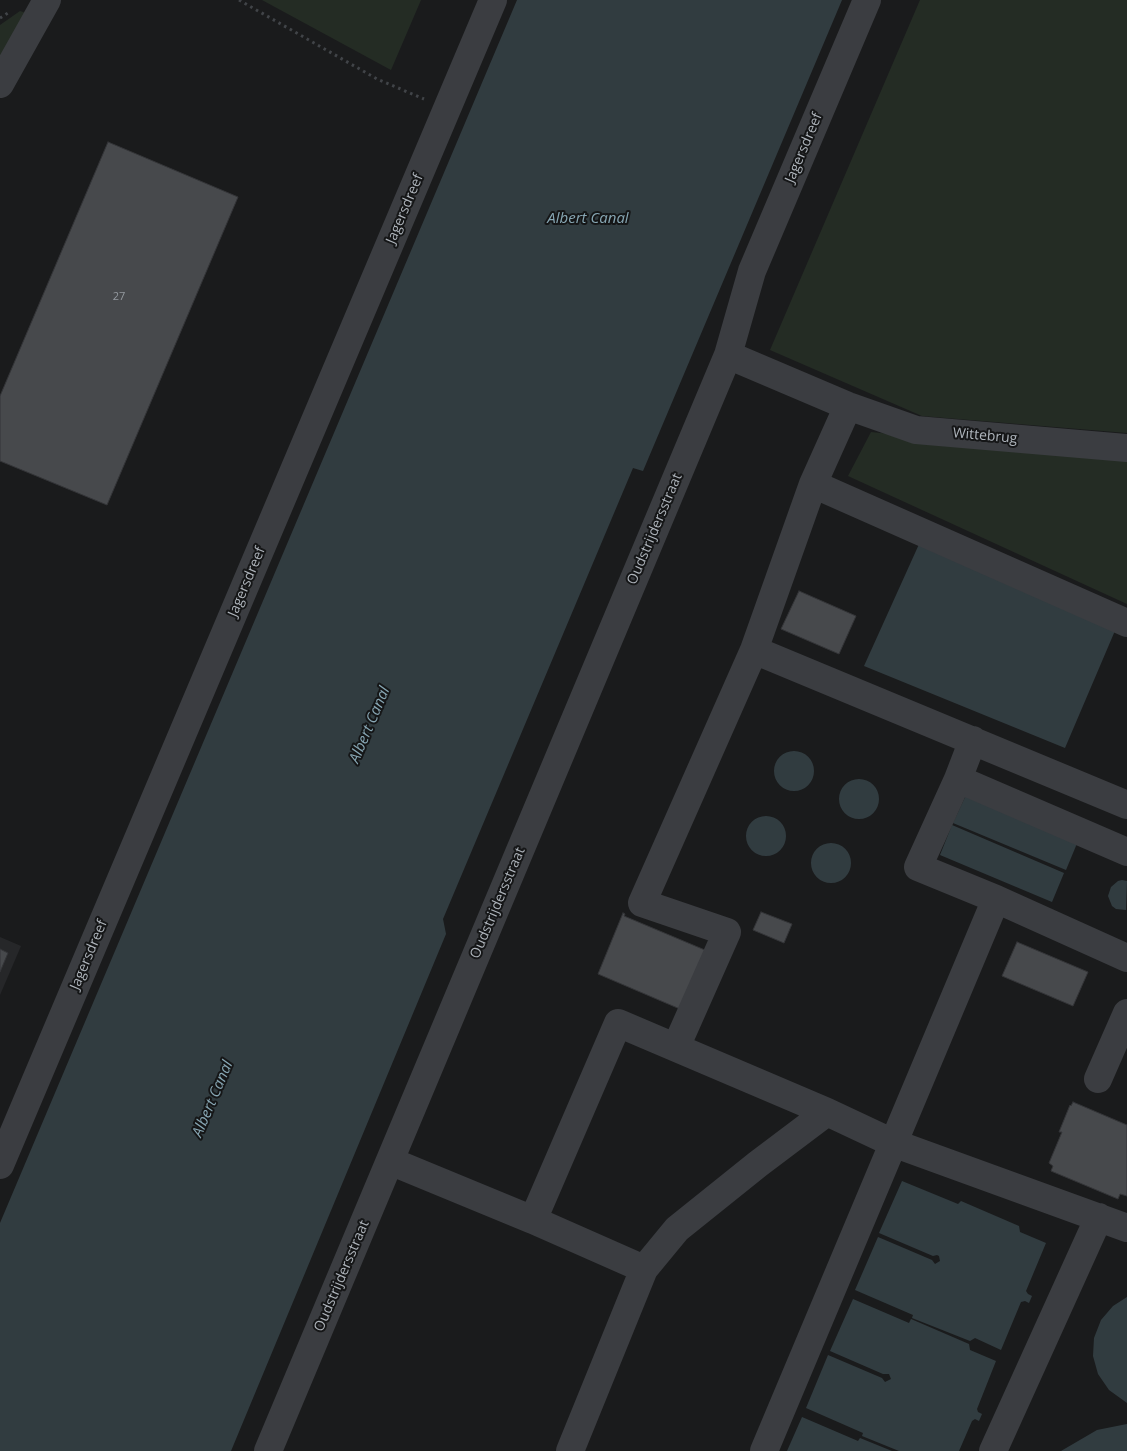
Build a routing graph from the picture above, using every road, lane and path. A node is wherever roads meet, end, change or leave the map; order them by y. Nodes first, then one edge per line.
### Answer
1 (48, 0) edge
2 (239, 0) edge
3 (493, 0) edge
4 (867, 0) edge
5 (0, 84) edge
6 (394, 86) dead end
7 (728, 355) junction
8 (848, 406) junction
9 (1127, 448) edge
10 (813, 484) junction
11 (1127, 623) edge
12 (754, 650) junction
13 (973, 740) junction
14 (958, 779) junction
15 (1127, 805) edge
16 (1127, 852) edge
17 (996, 899) junction
18 (1127, 958) edge
19 (1127, 1013) edge
20 (676, 1047) junction
21 (1098, 1079) dead end
22 (827, 1112) junction
23 (892, 1143) junction
24 (390, 1161) junction
25 (0, 1165) edge
26 (1099, 1217) junction
27 (533, 1220) junction
28 (1127, 1228) edge
29 (644, 1269) junction
30 (268, 1451) edge
31 (570, 1451) edge
32 (764, 1451) edge
33 (993, 1451) edge

1 - 5 street
2 - 6 path
3 - 25 street, Jagersdreef
4 - 7 street, Jagersdreef
7 - 8 street, Wittebrug
7 - 24 street, Oudstrijdersstraat
8 - 9 street, Wittebrug
8 - 10 street
10 - 11 street
10 - 12 street
12 - 13 street
12 - 20 street
13 - 14 street
13 - 15 street
14 - 16 street
14 - 17 street
17 - 18 street
17 - 23 street
19 - 21 street
20 - 22 street
20 - 27 street
22 - 23 street
22 - 29 street
23 - 26 street
23 - 32 street
24 - 27 street
24 - 30 street, Oudstrijdersstraat
26 - 28 street
26 - 33 street
27 - 29 street
29 - 31 street

